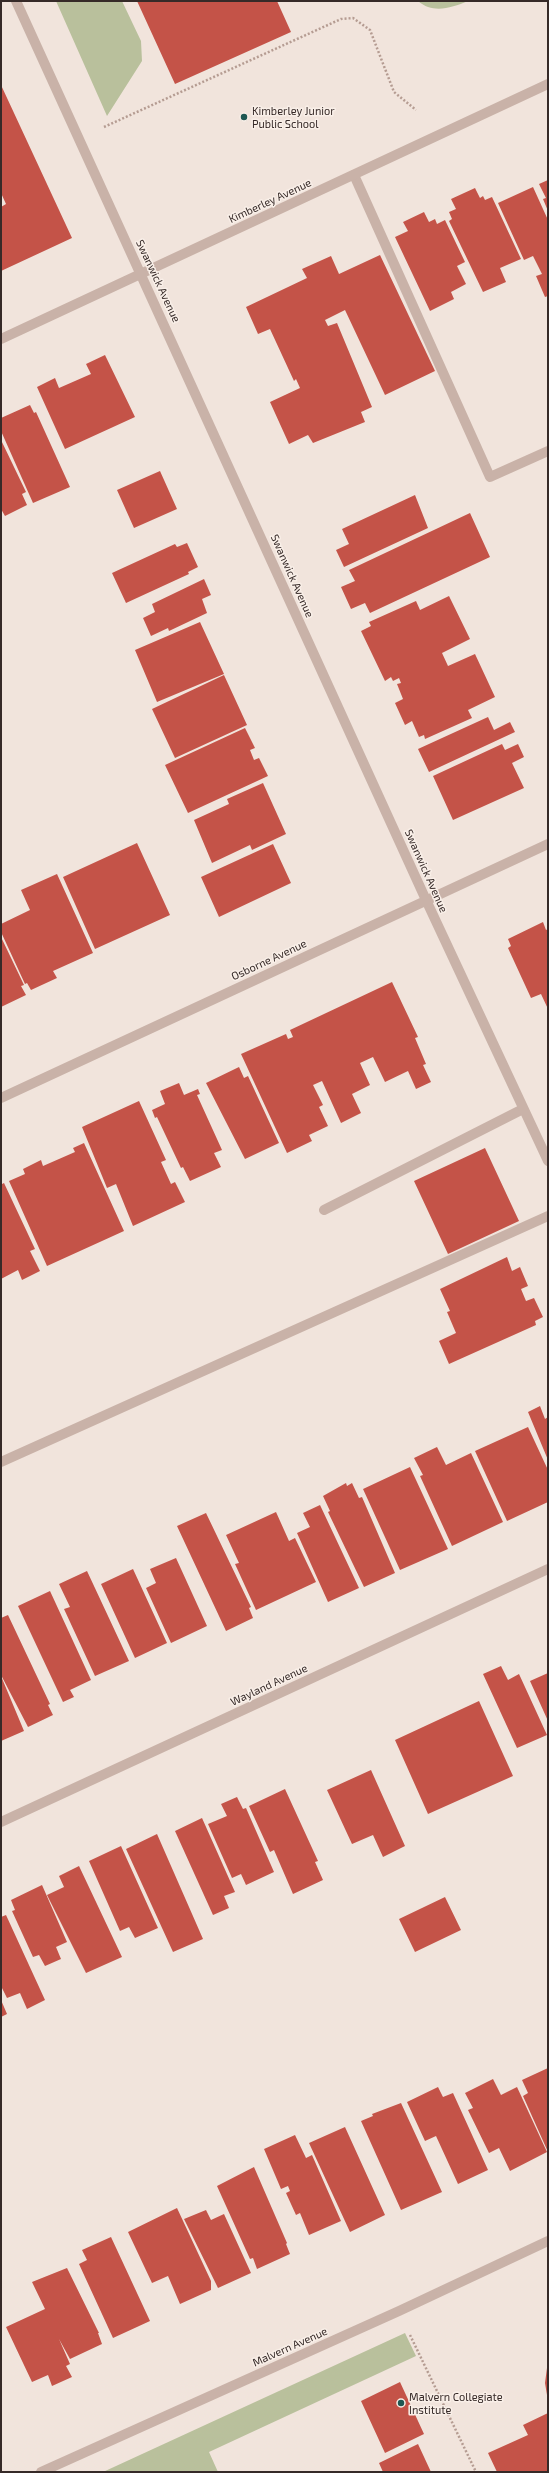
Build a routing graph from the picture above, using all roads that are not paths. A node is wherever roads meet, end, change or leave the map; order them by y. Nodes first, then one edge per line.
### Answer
1 (16, 1) edge
2 (548, 84) edge
3 (354, 175) junction
4 (142, 274) junction
5 (1, 339) edge
6 (548, 451) edge
7 (548, 844) edge
8 (426, 900) junction
9 (1, 1098) edge
10 (523, 1109) junction
11 (548, 1161) edge
12 (324, 1210) dead end
13 (548, 1216) edge
14 (1, 1462) edge
15 (548, 1569) edge
16 (1, 1822) edge
17 (548, 2241) edge
18 (42, 2472) edge

1 - 4 street, Swanwick Avenue
2 - 3 street, Kimberley Avenue
3 - 4 street, Kimberley Avenue
3 - 6 street
4 - 5 street, Kimberley Avenue
4 - 8 street, Swanwick Avenue
7 - 8 street, Osborne Avenue
8 - 9 street, Osborne Avenue
8 - 10 street, Swanwick Avenue
10 - 11 street, Swanwick Avenue
10 - 12 street
13 - 14 street
15 - 16 street, Wayland Avenue
17 - 18 street, Malvern Avenue

